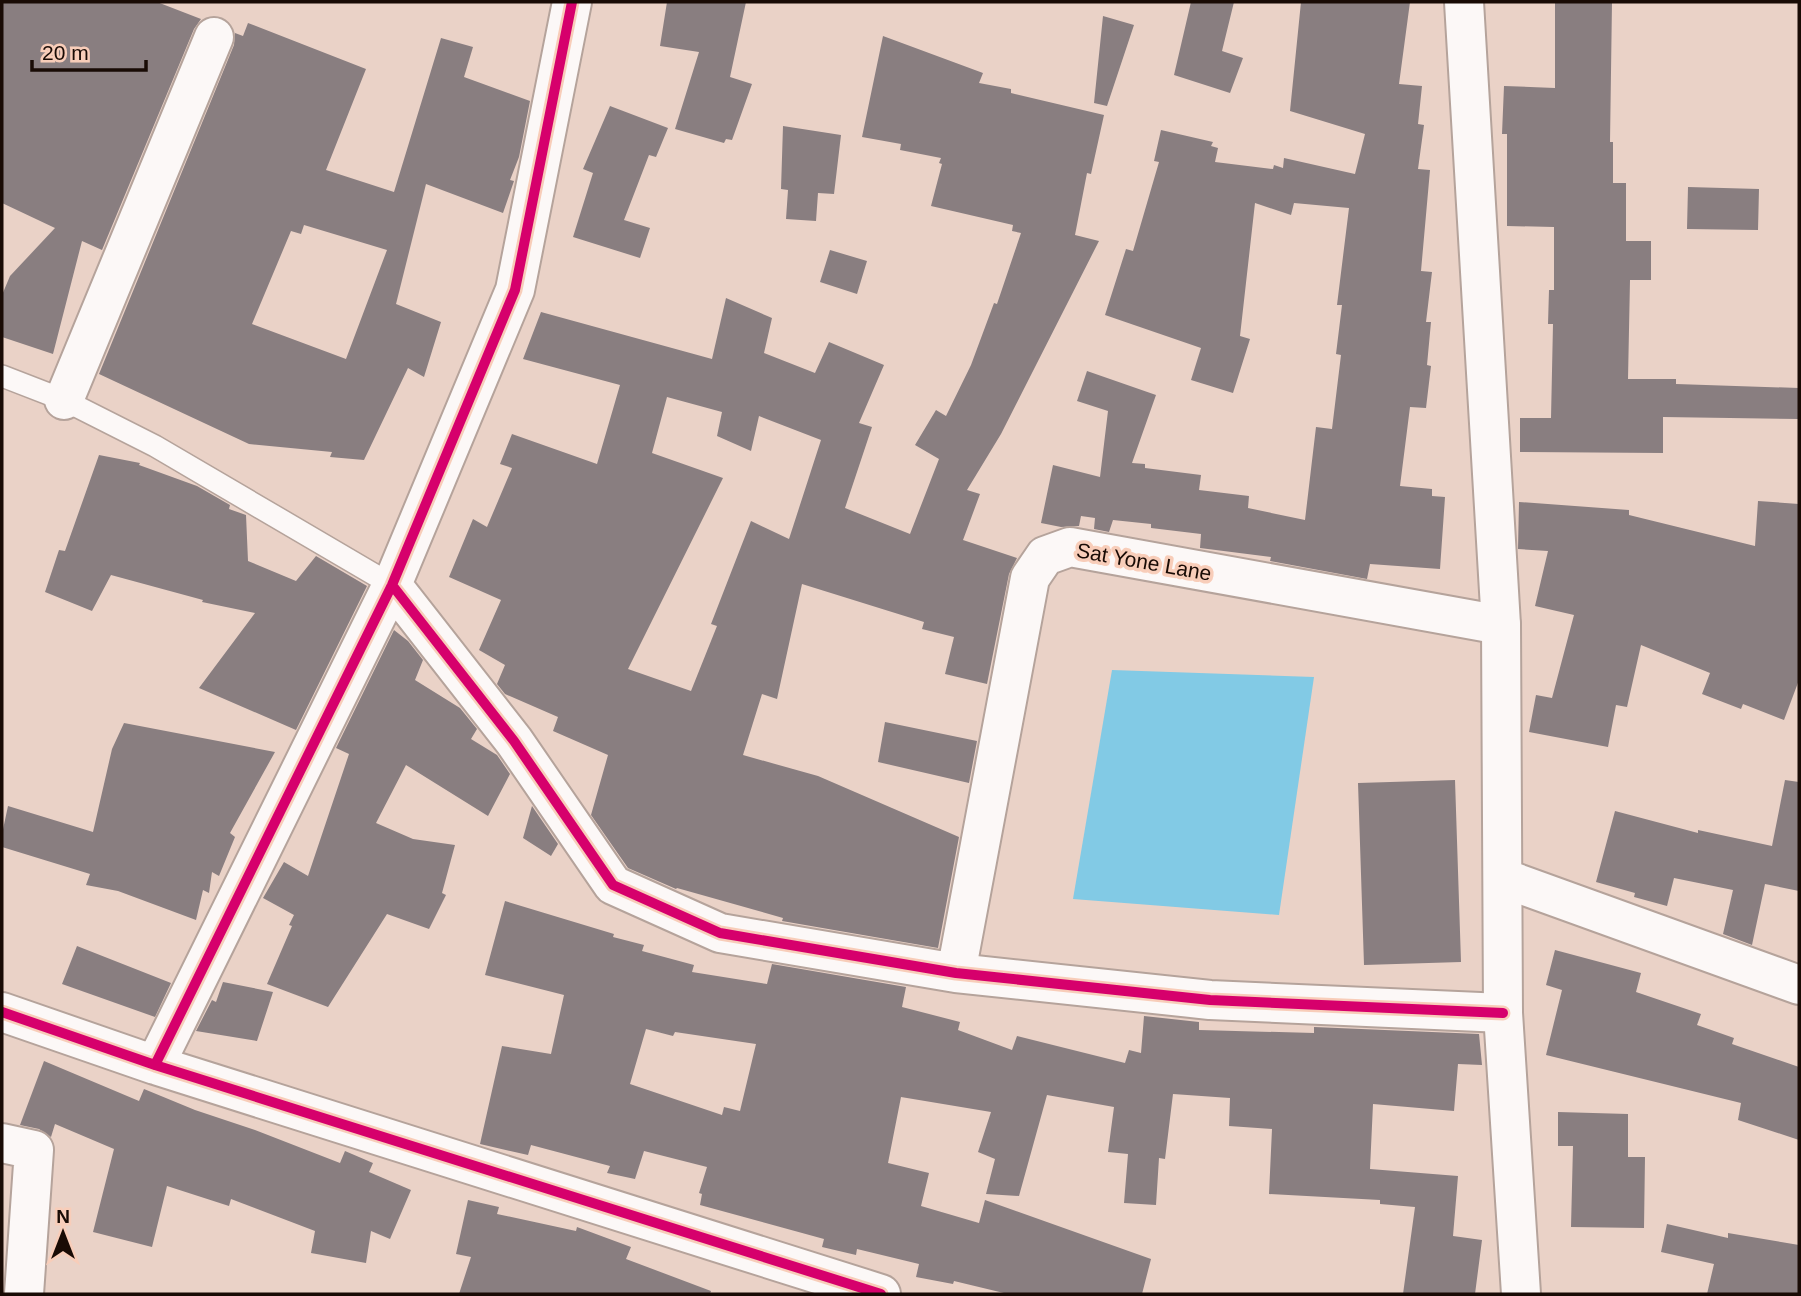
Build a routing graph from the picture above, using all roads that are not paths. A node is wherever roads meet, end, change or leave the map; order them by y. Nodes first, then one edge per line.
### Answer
1 (572, 2) edge
2 (1464, 2) edge
3 (214, 37) dead end
4 (2, 376) edge
5 (64, 400) junction
6 (392, 586) junction
7 (1501, 625) junction
8 (1503, 878) junction
9 (956, 973) junction
10 (1799, 985) edge
11 (2, 1012) edge
12 (1503, 1013) junction
13 (155, 1065) junction
14 (2, 1143) edge
15 (24, 1294) edge
16 (881, 1294) edge
17 (1521, 1294) edge

1 - 6 street
2 - 7 street
3 - 5 street
4 - 5 lane
5 - 6 lane
6 - 9 street
6 - 13 street
7 - 8 street
7 - 9 street, Sat Yone Lane
8 - 10 street
8 - 12 street
9 - 12 street
11 - 13 street
12 - 17 street
13 - 16 street
14 - 15 street

